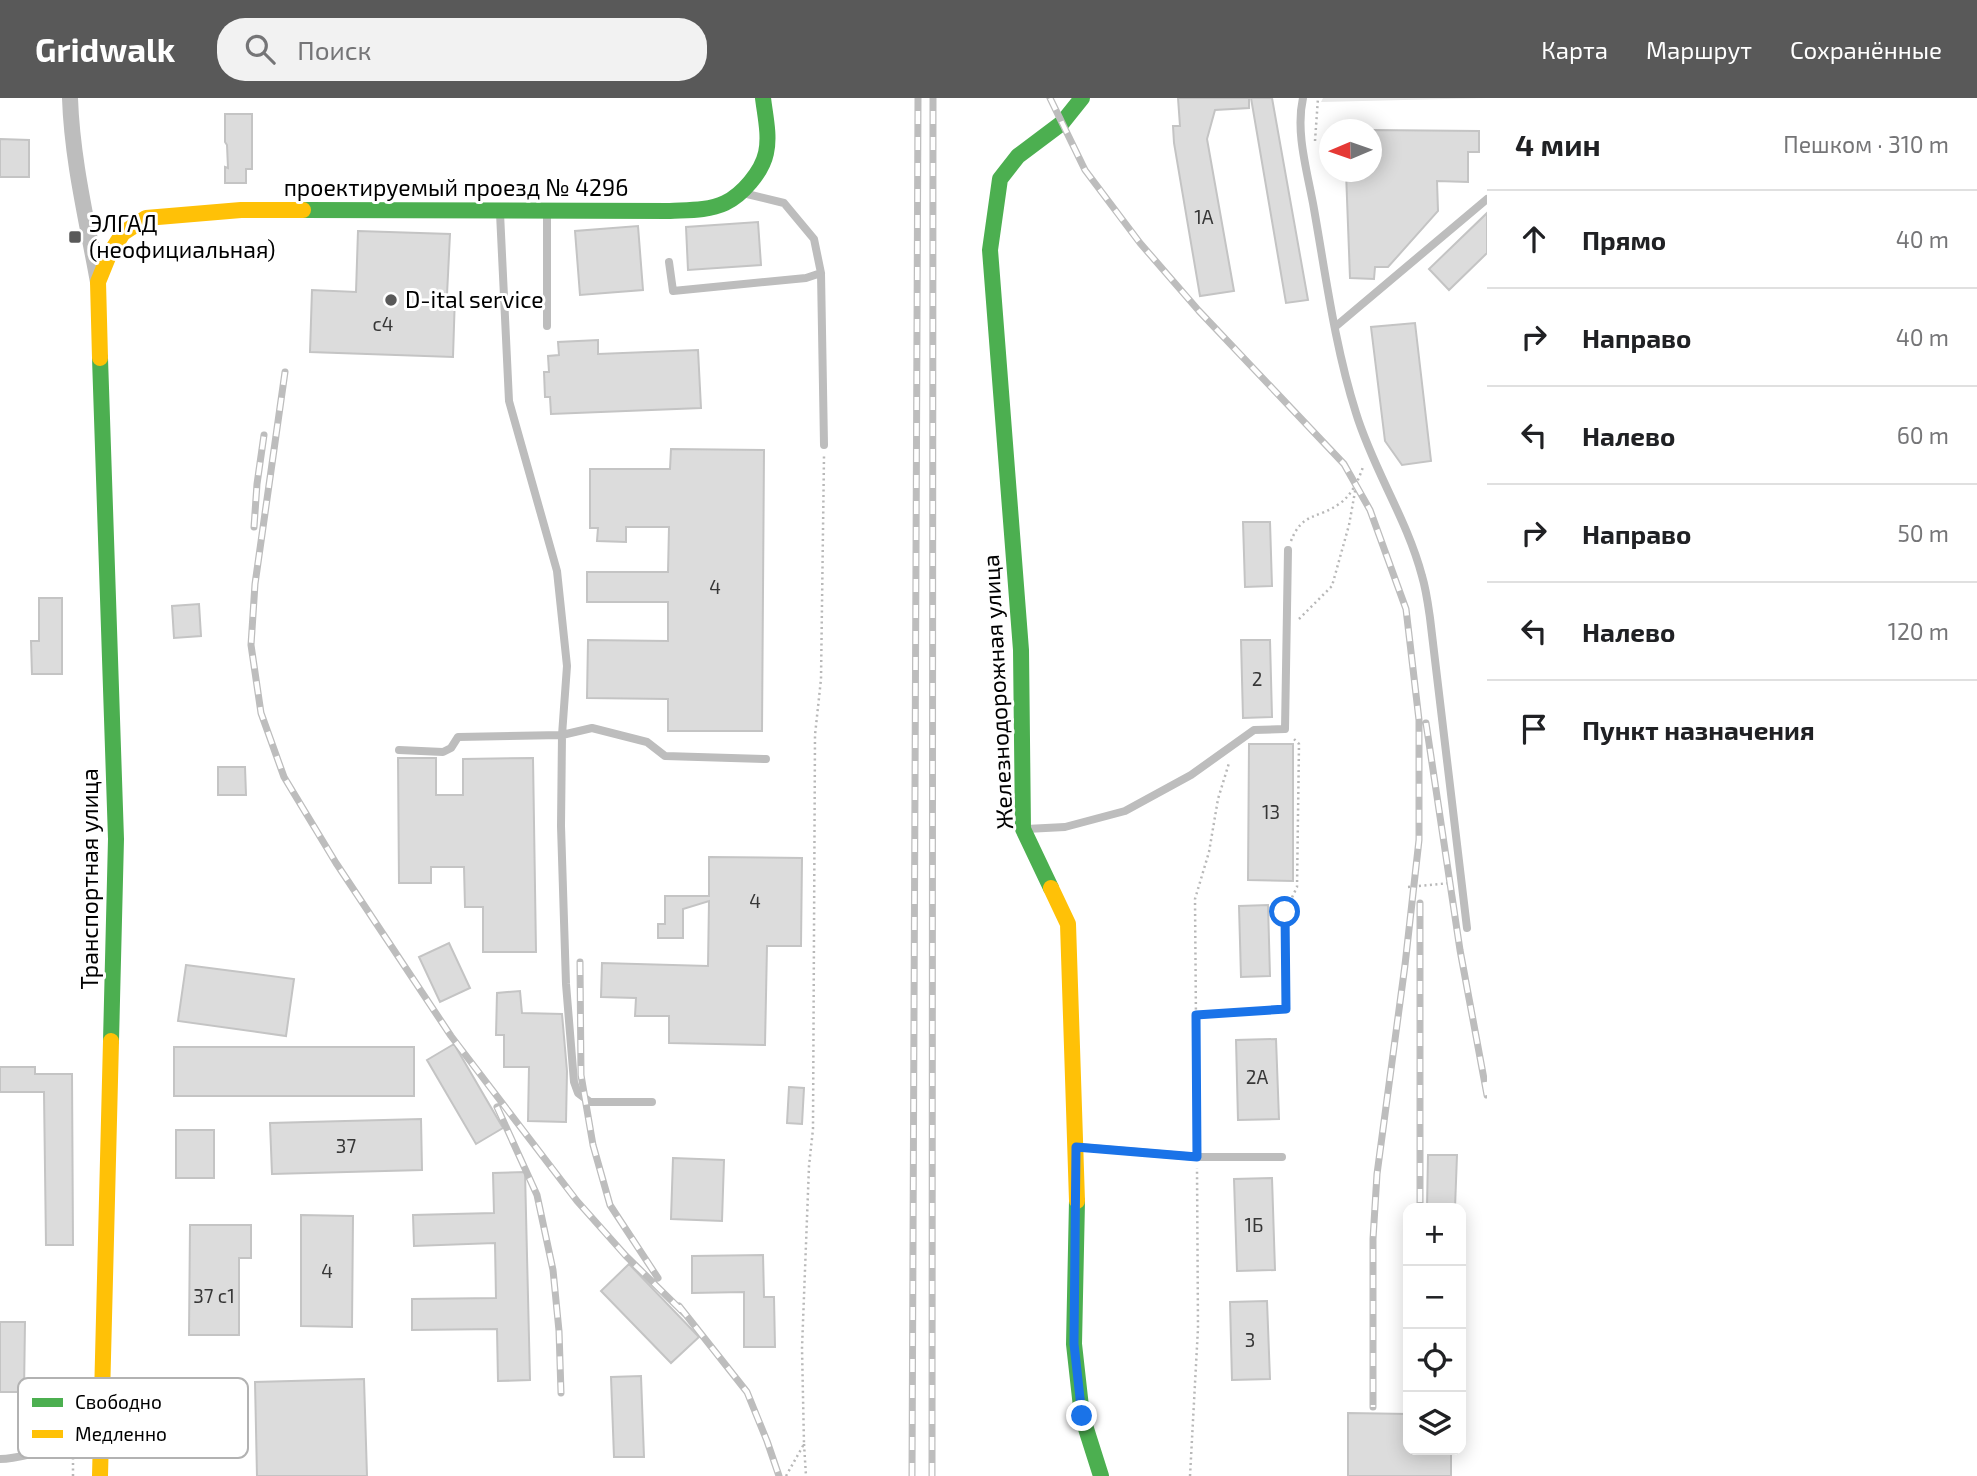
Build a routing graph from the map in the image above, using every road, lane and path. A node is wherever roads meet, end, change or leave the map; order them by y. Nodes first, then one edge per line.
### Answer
1 (70, 98) edge
2 (763, 98) edge
3 (1082, 98) edge
4 (1296, 98) edge
5 (1303, 98) edge
6 (1300, 113) junction
7 (740, 192) junction
8 (1487, 199) edge
9 (500, 210) junction
10 (547, 211) junction
11 (669, 262) dead end
12 (821, 273) junction
13 (99, 282) junction
14 (547, 326) dead end
15 (1335, 327) junction
16 (824, 445) joint
17 (1369, 451) junction
18 (1356, 486) junction
19 (1288, 550) joint
20 (1287, 631) junction
21 (1285, 729) junction
22 (562, 735) junction
23 (1241, 738) junction
24 (399, 750) dead end
25 (766, 759) dead end
26 (1023, 829) junction
27 (1461, 882) junction
28 (1408, 887) dead end
29 (1466, 928) dead end
30 (1196, 1015) junction
31 (652, 1102) dead end
32 (1076, 1147) junction
33 (1197, 1157) junction
34 (1282, 1157) dead end
35 (103, 1378) edge
36 (804, 1444) junction
37 (18, 1458) edge
38 (74, 1458) edge
39 (101, 1458) edge
40 (0, 1459) edge
41 (73, 1476) edge
42 (100, 1476) edge
43 (786, 1476) edge
44 (806, 1476) edge
45 (1101, 1476) edge
46 (1190, 1476) edge

1 - 13 street
2 - 7 street, проектируемый проезд № 4296
3 - 26 street, Железнодорожная улица
4 - 6 lane
5 - 6 lane
6 - 15 lane
7 - 10 street, проектируемый проезд № 4296
7 - 12 lane
8 - 15 lane
9 - 10 street, проектируемый проезд № 4296
9 - 13 street, проектируемый проезд № 4296
9 - 22 lane
10 - 14 lane
11 - 12 lane
12 - 16 lane
13 - 35 street, Транспортная улица
15 - 17 lane
16 - 36 path
17 - 18 path
17 - 27 lane
18 - 19 path
18 - 20 path
19 - 20 lane
20 - 21 lane
21 - 23 lane
21 - 30 path
22 - 24 lane
22 - 25 lane
22 - 31 lane
23 - 26 lane
23 - 30 path
26 - 32 street, Железнодорожная улица
27 - 28 path
27 - 29 lane
30 - 33 path
32 - 33 lane
32 - 45 street, Железнодорожная улица
33 - 34 lane
33 - 46 path
36 - 43 path
36 - 44 path
37 - 40 lane
38 - 41 path
39 - 42 street, Транспортная улица

